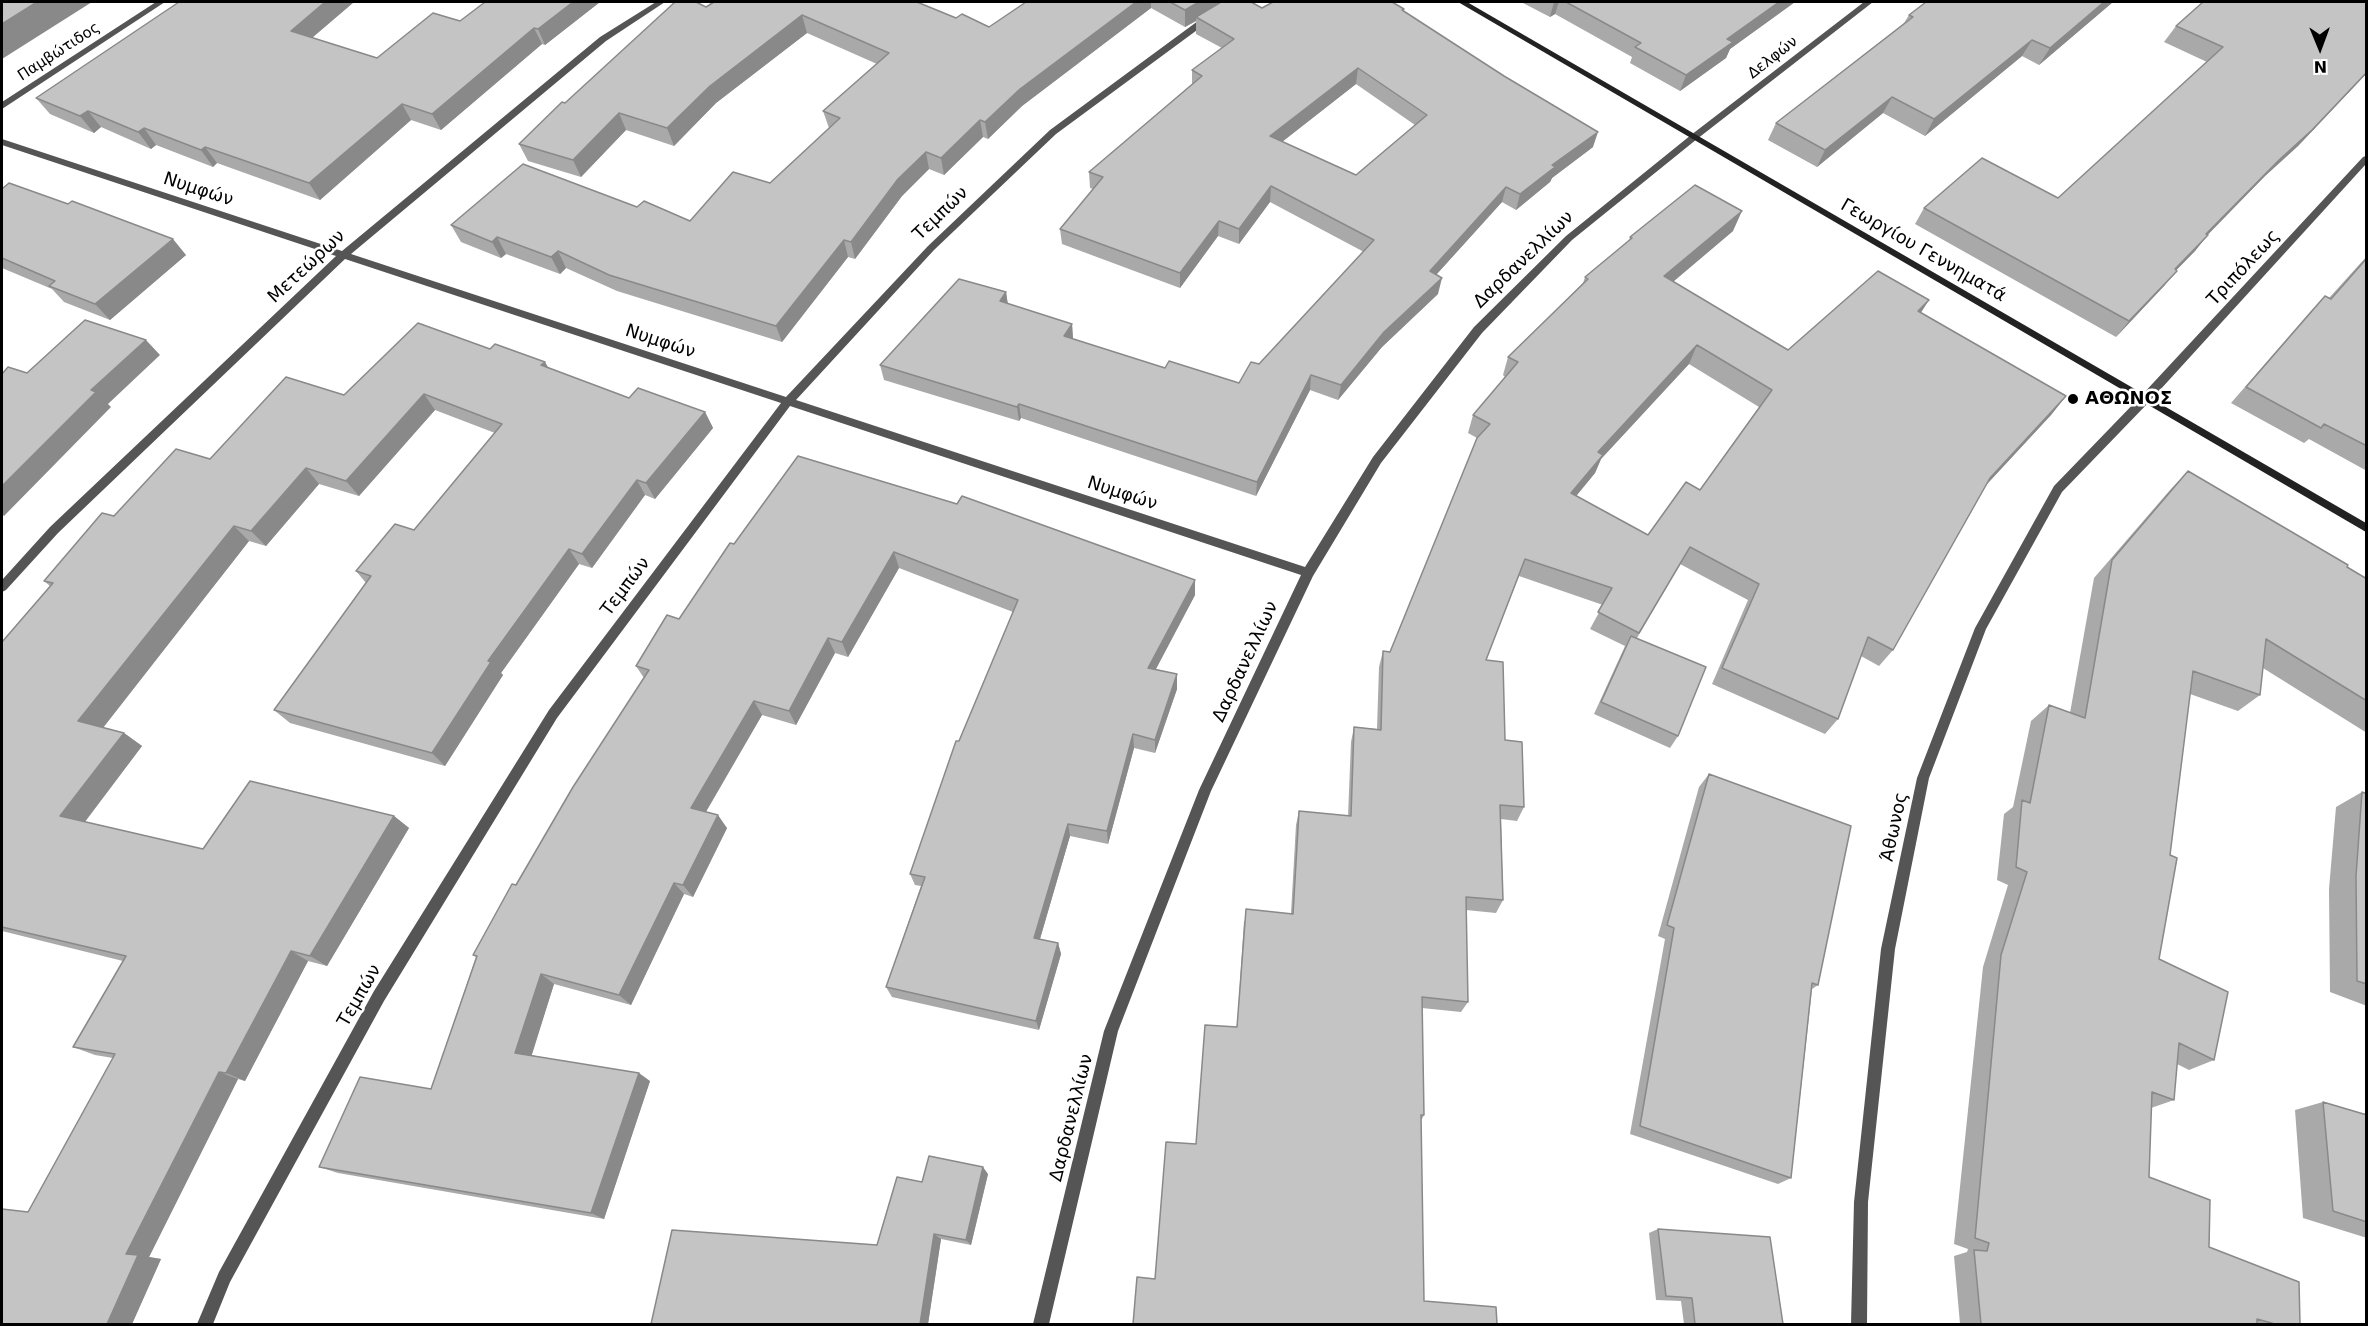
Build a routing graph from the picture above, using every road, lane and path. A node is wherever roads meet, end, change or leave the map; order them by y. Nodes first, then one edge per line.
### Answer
1 (160, 2) edge
2 (661, 2) edge
3 (1236, 2) edge
4 (1462, 2) edge
5 (1869, 2) edge
6 (2, 106) edge
7 (1694, 137) junction
8 (2, 142) edge
9 (2367, 159) edge
10 (343, 255) junction
11 (2145, 399) junction
12 (788, 401) junction
13 (2367, 528) edge
14 (1308, 573) junction
15 (2, 587) edge
16 (205, 1324) edge
17 (1041, 1324) edge
18 (1859, 1324) edge

1 - 6 street, Παμβώτιδος
2 - 10 street, Μετεώρων
3 - 12 street, Τεμπών
4 - 7 street, Γεωργίου Γεννηματά
5 - 7 street, Δελφών
7 - 11 street, Γεωργίου Γεννηματά
7 - 14 street, Δαρδανελλίων
8 - 10 street, Νυμφών
9 - 11 street, Τριπόλεως
10 - 12 street, Νυμφών
10 - 15 street, Μετεώρων
11 - 13 street, Γεωργίου Γεννηματά
11 - 18 street, Άθωνος
12 - 14 street, Νυμφών
12 - 16 street, Τεμπών
14 - 17 street, Δαρδανελλίων

